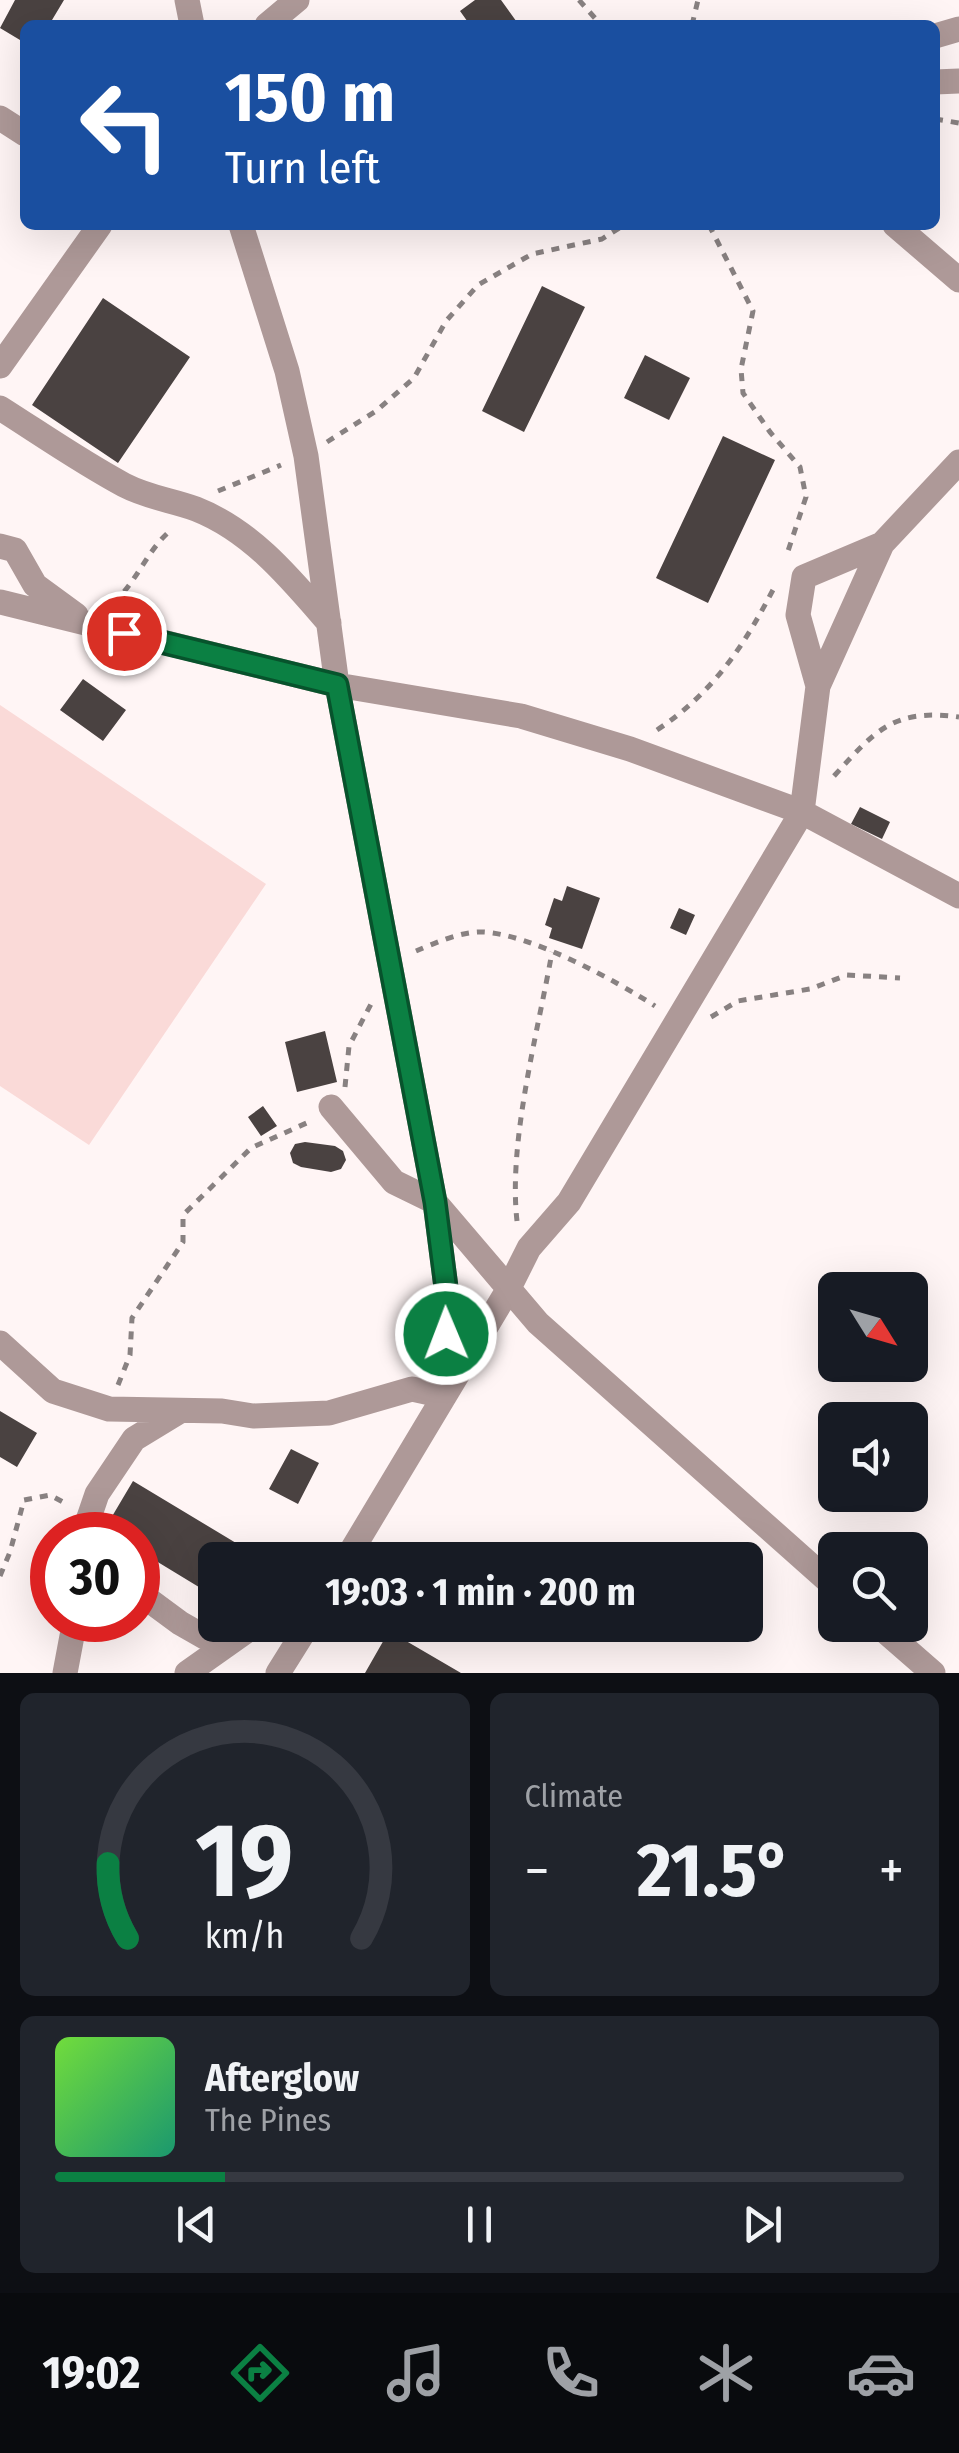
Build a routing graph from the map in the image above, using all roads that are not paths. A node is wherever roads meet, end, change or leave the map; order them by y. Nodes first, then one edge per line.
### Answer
1 (297, 0) edge
2 (273, 20) edge
3 (96, 230) edge
4 (243, 230) edge
5 (901, 230) edge
6 (959, 280) edge
7 (0, 366) edge
8 (0, 408) edge
9 (959, 462) edge
10 (882, 544) junction
11 (0, 546) edge
12 (0, 602) edge
13 (328, 623) junction
14 (88, 624) junction
15 (337, 685) junction
16 (818, 686) junction
17 (802, 812) junction
18 (959, 896) edge
19 (331, 1107) dead end
20 (435, 1202) junction
21 (508, 1290) junction
22 (0, 1343) edge
23 (444, 1396) junction
24 (180, 1411) junction
25 (91, 1512) edge
26 (357, 1542) edge
27 (818, 1572) edge
28 (160, 1608) edge
29 (71, 1642) edge
30 (230, 1642) edge
31 (297, 1642) edge
32 (897, 1642) edge
33 (222, 1647) junction
34 (65, 1673) edge
35 (187, 1673) edge
36 (278, 1673) edge
37 (933, 1673) edge

1 - 2 street
3 - 7 street
4 - 13 street
5 - 6 street
8 - 13 street
9 - 10 street
10 - 16 street
10 - 16 street
11 - 14 street
12 - 14 street
13 - 15 street
14 - 15 street
15 - 17 street
15 - 20 street
16 - 17 street
17 - 18 street
17 - 21 street
19 - 20 street
20 - 21 street
20 - 23 street
21 - 23 street
21 - 27 street
22 - 24 street
23 - 24 street
23 - 26 street
24 - 25 street
28 - 33 street
29 - 34 street
30 - 33 street
31 - 36 street
32 - 37 street
33 - 35 street

